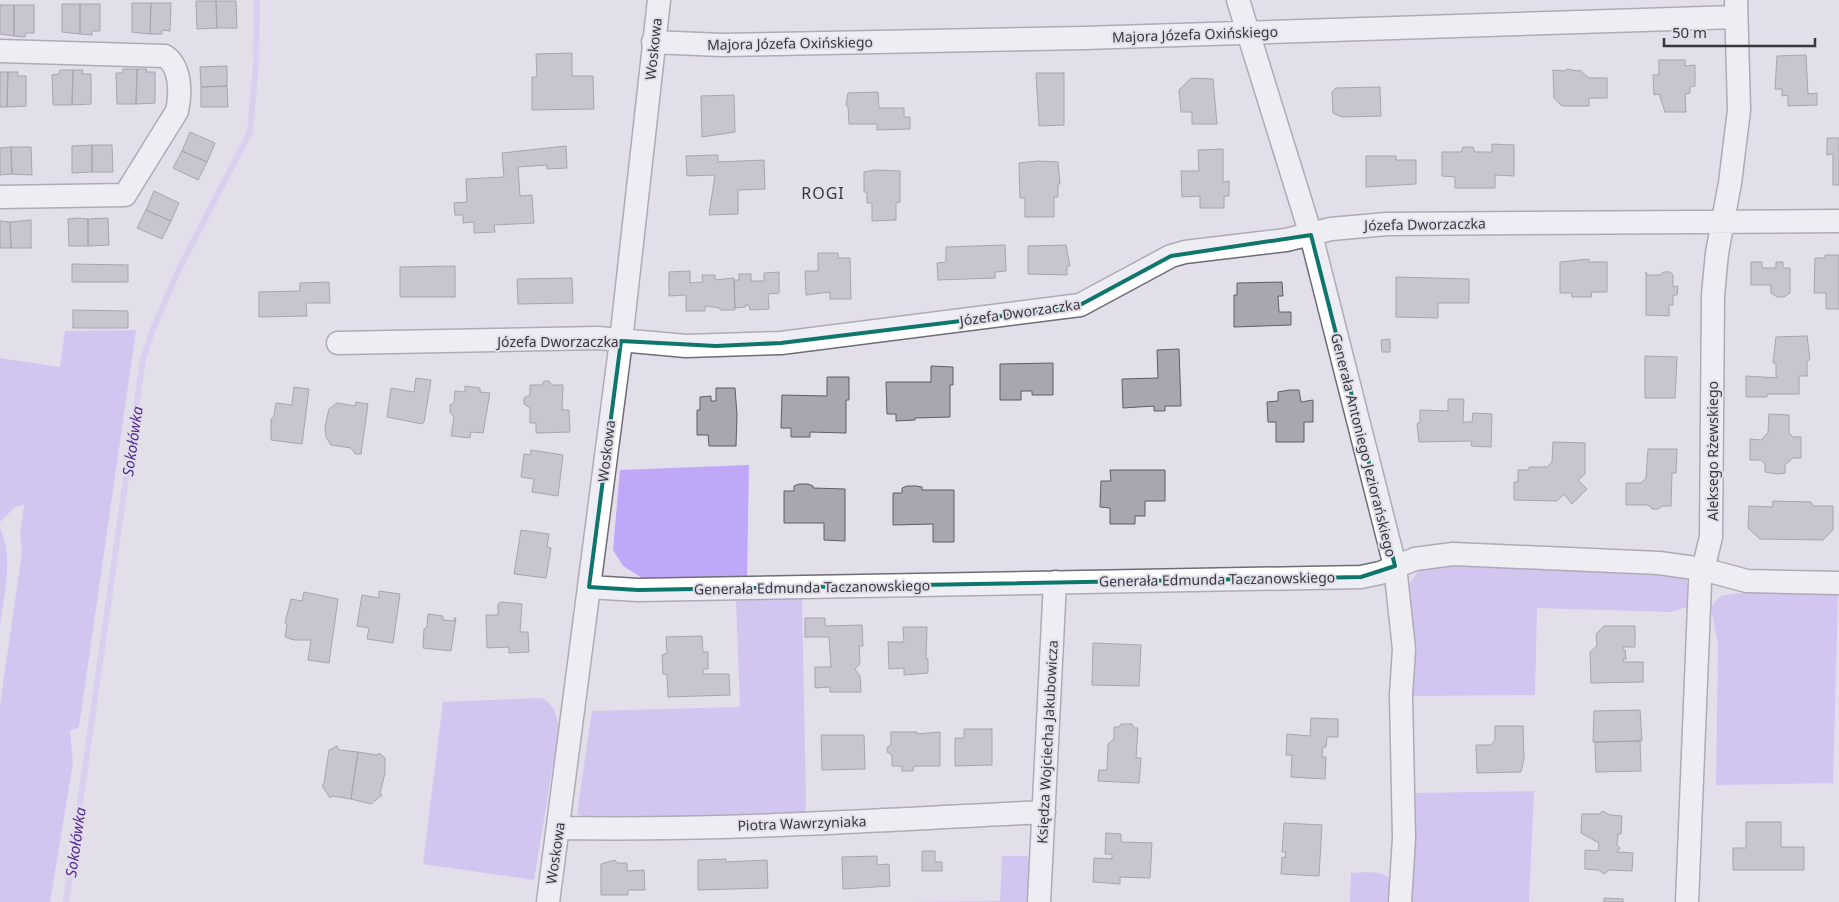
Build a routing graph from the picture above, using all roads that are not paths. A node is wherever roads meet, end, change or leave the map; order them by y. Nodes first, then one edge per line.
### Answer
1 (659, 0) edge
2 (1238, 0) edge
3 (1736, 9) edge
4 (1248, 32) junction
5 (654, 42) junction
6 (0, 51) edge
7 (0, 197) edge
8 (1723, 220) junction
9 (1839, 221) edge
10 (1311, 235) junction
11 (621, 341) junction
12 (338, 343) dead end
13 (1395, 566) junction
14 (1702, 570) junction
15 (1055, 582) junction
16 (1839, 584) edge
17 (589, 587) junction
18 (1044, 812) junction
19 (559, 828) junction
20 (548, 902) edge
21 (1039, 902) edge
22 (1400, 902) edge
23 (1687, 902) edge

1 - 5 street, Woskowa
2 - 4 street, Generała Antoniego Jeziorańskiego
3 - 4 street, Majora Józefa Oxińskiego
3 - 8 street, Aleksego Rżewskiego
4 - 5 street, Majora Józefa Oxińskiego
4 - 10 street, Generała Antoniego Jeziorańskiego
5 - 11 street, Woskowa
6 - 7 street
8 - 9 street, Józefa Dworzaczka
8 - 10 street, Józefa Dworzaczka
8 - 14 street, Aleksego Rżewskiego
10 - 11 street, Józefa Dworzaczka
10 - 13 street, Generała Antoniego Jeziorańskiego
11 - 12 street, Józefa Dworzaczka
11 - 17 street, Woskowa
13 - 14 street, Generała Edmunda Taczanowskiego
13 - 15 street, Generała Edmunda Taczanowskiego
13 - 22 street, Generała Antoniego Jeziorańskiego
14 - 16 street, Generała Edmunda Taczanowskiego
14 - 23 street, Aleksego Rżewskiego
15 - 17 street, Generała Edmunda Taczanowskiego
15 - 18 street, Księdza Wojciecha Jakubowicza
17 - 19 street, Woskowa
18 - 19 street, Piotra Wawrzyniaka
18 - 21 street, Księdza Wojciecha Jakubowicza
19 - 20 street, Woskowa

